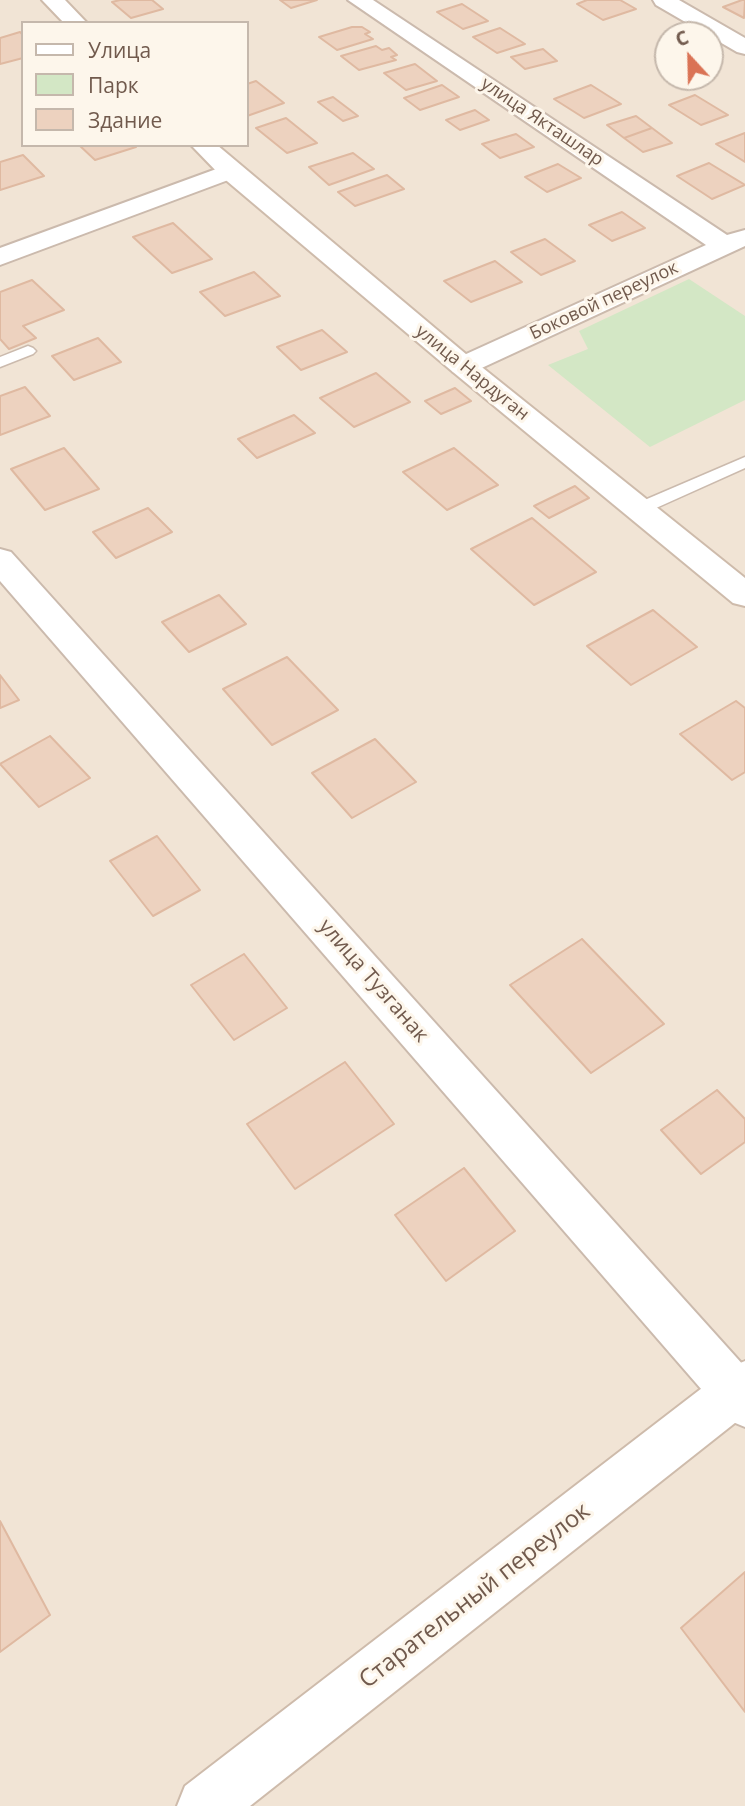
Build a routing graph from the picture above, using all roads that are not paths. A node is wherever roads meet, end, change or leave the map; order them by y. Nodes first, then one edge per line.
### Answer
1 (53, 0) edge
2 (359, 0) edge
3 (664, 0) edge
4 (74, 21) edge
5 (745, 47) edge
6 (205, 147) edge
7 (230, 171) junction
8 (735, 240) edge
9 (0, 257) edge
10 (28, 351) dead end
11 (0, 362) edge
12 (463, 366) junction
13 (745, 462) edge
14 (639, 509) junction
15 (0, 560) edge
16 (745, 595) edge
17 (742, 1394) edge
18 (205, 1806) edge

1 - 4 street
2 - 8 street, улица Якташлар
3 - 5 street
6 - 7 street, улица Нардуган
7 - 9 street
7 - 12 street, улица Нардуган
8 - 12 street, Боковой переулок
10 - 11 lane
12 - 14 street, улица Нардуган
13 - 14 lane
14 - 16 street, улица Нардуган
15 - 17 street, улица Тузганак
17 - 18 street, Старательный переулок

